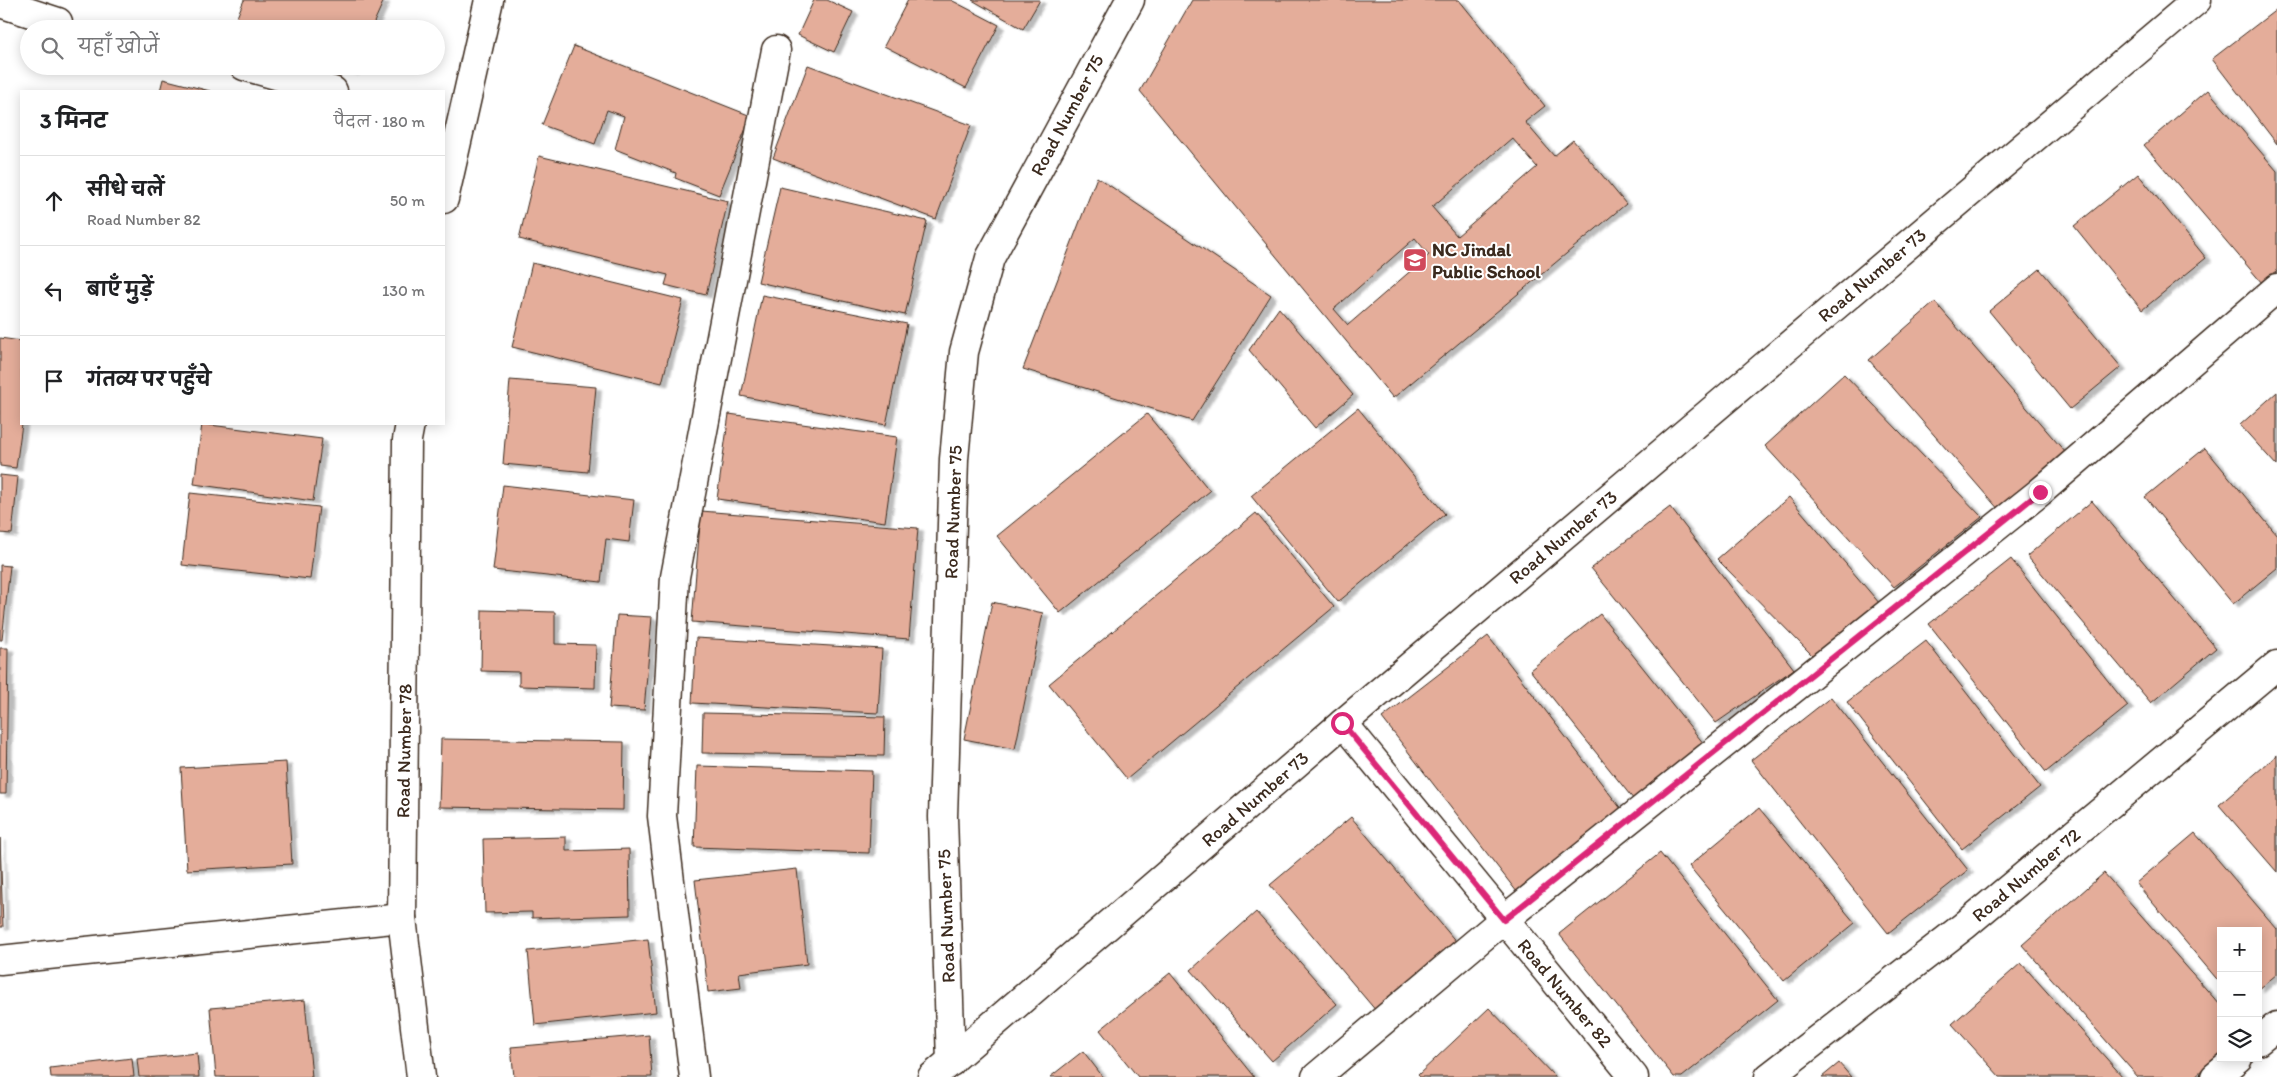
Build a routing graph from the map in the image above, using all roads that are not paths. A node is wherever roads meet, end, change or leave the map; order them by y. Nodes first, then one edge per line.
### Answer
1 (489, 0) edge
2 (1130, 0) edge
3 (2196, 0) edge
4 (0, 3) edge
5 (52, 20) edge
6 (776, 50) dead end
7 (276, 75) edge
8 (329, 90) edge
9 (452, 125) edge
10 (445, 190) edge
11 (2277, 288) edge
12 (410, 425) edge
13 (2277, 665) edge
14 (1342, 723) junction
15 (402, 918) junction
16 (1504, 920) junction
17 (0, 960) edge
18 (2277, 1026) edge
19 (2262, 1038) edge
20 (2233, 1062) edge
21 (941, 1070) edge
22 (421, 1077) edge
23 (694, 1077) edge
24 (1316, 1077) edge
25 (1634, 1077) edge
26 (1770, 1077) edge
27 (2215, 1077) edge

1 - 9 street
2 - 21 street, Road Number 75
3 - 14 street, Road Number 73
4 - 5 street
6 - 23 street
7 - 8 street
9 - 10 street
11 - 16 street
12 - 15 street, Road Number 78
13 - 26 street, Road Number 72
14 - 16 street, Road Number 82
14 - 21 street, Road Number 73
15 - 17 street
15 - 22 street, Road Number 78
16 - 24 street
16 - 25 street, Road Number 82
18 - 19 street
20 - 27 street

